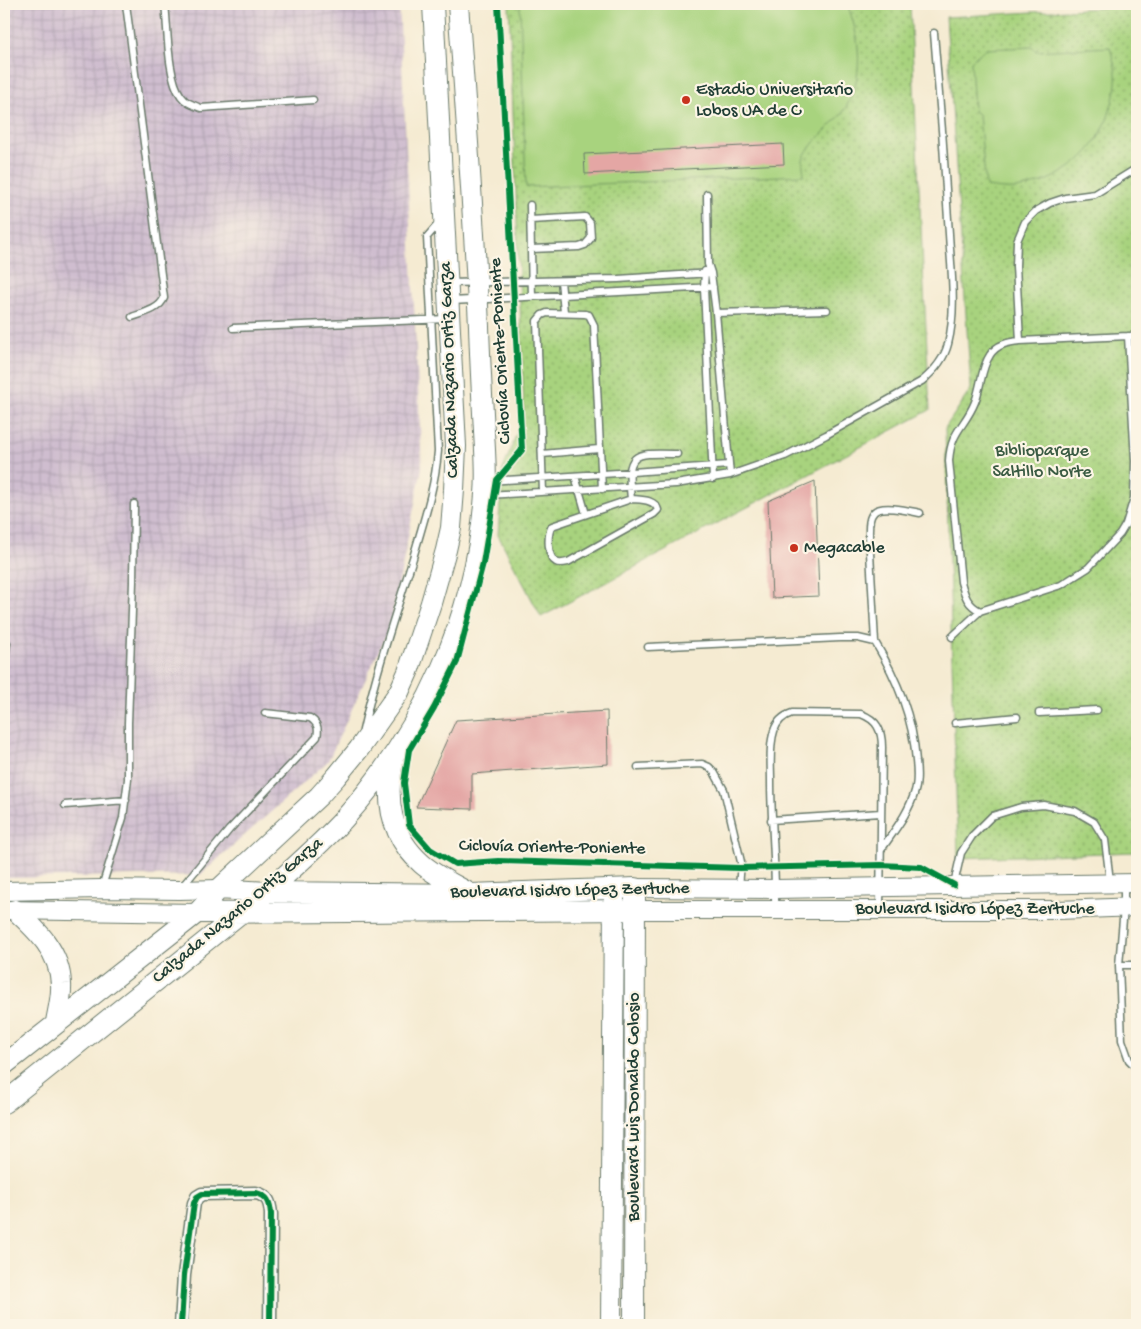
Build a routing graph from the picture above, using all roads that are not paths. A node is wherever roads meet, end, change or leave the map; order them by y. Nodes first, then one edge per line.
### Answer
1 (126, 4) edge
2 (166, 4) edge
3 (433, 4) edge
4 (458, 4) edge
5 (934, 33) dead end
6 (313, 100) dead end
7 (1137, 168) edge
8 (707, 194) dead end
9 (530, 205) dead end
10 (443, 218) junction
11 (530, 220) junction
12 (531, 249) junction
13 (708, 273) junction
14 (618, 279) junction
15 (532, 281) junction
16 (561, 281) junction
17 (704, 288) junction
18 (713, 288) junction
19 (477, 291) junction
20 (618, 293) junction
21 (562, 296) junction
22 (532, 297) junction
23 (443, 306) junction
24 (827, 310) dead end
25 (564, 312) junction
26 (716, 313) junction
27 (132, 317) dead end
28 (233, 328) dead end
29 (1128, 336) junction
30 (1137, 336) edge
31 (1020, 341) junction
32 (599, 450) junction
33 (542, 454) junction
34 (677, 454) dead end
35 (729, 465) junction
36 (712, 467) junction
37 (629, 473) junction
38 (601, 474) junction
39 (575, 476) junction
40 (730, 476) junction
41 (542, 478) junction
42 (713, 479) junction
43 (485, 488) junction
44 (630, 488) junction
45 (602, 489) junction
46 (579, 490) junction
47 (543, 492) junction
48 (631, 499) junction
49 (134, 504) dead end
50 (920, 513) dead end
51 (586, 514) junction
52 (980, 611) junction
53 (952, 637) dead end
54 (875, 642) junction
55 (7, 643) dead end
56 (648, 647) dead end
57 (4, 666) edge
58 (1097, 710) dead end
59 (265, 713) dead end
60 (1039, 713) dead end
61 (1017, 717) dead end
62 (955, 723) dead end
63 (359, 749) junction
64 (395, 752) junction
65 (638, 767) dead end
66 (126, 800) junction
67 (65, 804) dead end
68 (881, 813) junction
69 (771, 820) junction
70 (881, 850) junction
71 (1124, 883) edge
72 (954, 885) junction
73 (880, 886) junction
74 (635, 888) junction
75 (101, 889) junction
76 (219, 889) junction
77 (614, 889) junction
78 (739, 889) junction
79 (775, 889) junction
80 (179, 890) junction
81 (4, 891) edge
82 (267, 892) junction
83 (471, 894) junction
84 (1131, 908) edge
85 (880, 909) junction
86 (10, 910) edge
87 (613, 910) junction
88 (635, 910) junction
89 (775, 910) junction
90 (197, 913) junction
91 (241, 913) junction
92 (1119, 965) junction
93 (1137, 965) edge
94 (56, 1022) junction
95 (4, 1064) edge
96 (1137, 1068) edge
97 (4, 1103) edge
98 (611, 1302) junction
99 (634, 1304) junction
100 (181, 1325) edge
101 (270, 1325) edge
102 (611, 1325) edge
103 (634, 1325) edge

1 - 27 lane
2 - 6 lane
3 - 10 main road, Calzada Nazario Ortiz Garza
4 - 19 main road, Calzada Nazario Ortiz Garza
5 - 40 lane
7 - 31 lane
8 - 13 lane
9 - 11 lane
10 - 23 main road, Calzada Nazario Ortiz Garza
10 - 23 lane
11 - 12 lane
11 - 12 lane
12 - 15 lane
13 - 14 lane
13 - 17 lane
13 - 18 lane
14 - 16 lane
14 - 20 lane
15 - 16 lane
15 - 19 lane
15 - 22 lane
16 - 21 lane
17 - 18 lane
17 - 20 lane
17 - 36 lane
18 - 26 lane
19 - 22 lane
19 - 23 lane
19 - 23 lane
19 - 43 main road, Calzada Nazario Ortiz Garza
20 - 21 lane
21 - 22 lane
21 - 25 lane
23 - 28 lane
23 - 63 lane
23 - 63 main road, Calzada Nazario Ortiz Garza
24 - 26 lane
25 - 32 lane
25 - 33 lane
26 - 35 lane
29 - 30 lane
29 - 31 lane
29 - 52 lane
31 - 52 lane
32 - 33 lane
32 - 38 lane
33 - 41 lane
34 - 37 lane
35 - 36 lane
35 - 40 lane
36 - 37 lane
36 - 42 lane
37 - 38 lane
37 - 44 lane
38 - 39 lane
38 - 45 lane
39 - 41 lane
39 - 46 lane
40 - 42 lane
41 - 43 lane
41 - 47 lane
42 - 44 lane
43 - 47 lane
43 - 64 main road, Calzada Nazario Ortiz Garza
44 - 45 lane
44 - 48 lane
45 - 46 lane
46 - 47 lane
46 - 51 lane
48 - 51 lane
48 - 51 lane
49 - 66 lane
50 - 54 lane
52 - 53 lane
54 - 56 lane
54 - 70 lane
55 - 57 lane
58 - 60 lane
59 - 80 lane
61 - 62 lane
63 - 76 main road, Calzada Nazario Ortiz Garza
64 - 82 main road, Calzada Nazario Ortiz Garza
64 - 83 main road
65 - 78 lane
66 - 67 lane
66 - 75 lane
68 - 69 lane
68 - 69 lane
68 - 70 lane
69 - 79 lane
70 - 73 lane
71 - 72 main road, Boulevard Isidro López Zertuche
71 - 72 lane
71 - 84 lane
72 - 73 main road, Boulevard Isidro López Zertuche
73 - 79 main road, Boulevard Isidro López Zertuche
73 - 85 lane
74 - 77 main road, Boulevard Isidro López Zertuche
74 - 78 main road, Boulevard Isidro López Zertuche
74 - 88 main road, Boulevard Luis Donaldo Colosio
75 - 80 main road, Boulevard Isidro López Zertuche
75 - 81 main road, Boulevard Isidro López Zertuche
76 - 80 main road, Boulevard Isidro López Zertuche
76 - 82 main road, Boulevard Isidro López Zertuche
76 - 90 main road, Calzada Nazario Ortiz Garza
77 - 83 main road, Boulevard Isidro López Zertuche
77 - 87 main road, Boulevard Luis Donaldo Colosio
78 - 79 main road, Boulevard Isidro López Zertuche
79 - 89 lane
82 - 83 main road, Boulevard Isidro López Zertuche
82 - 91 main road, Calzada Nazario Ortiz Garza
84 - 85 main road, Boulevard Isidro López Zertuche
84 - 92 lane
85 - 89 main road, Boulevard Isidro López Zertuche
86 - 90 main road, Boulevard Isidro López Zertuche
86 - 94 main road
87 - 88 main road, Boulevard Isidro López Zertuche
87 - 91 main road, Boulevard Isidro López Zertuche
87 - 98 main road, Boulevard Luis Donaldo Colosio
88 - 89 main road, Boulevard Isidro López Zertuche
88 - 99 main road, Boulevard Luis Donaldo Colosio
90 - 91 main road, Boulevard Isidro López Zertuche
90 - 94 main road, Calzada Nazario Ortiz Garza
91 - 97 main road, Calzada Nazario Ortiz Garza
92 - 93 lane
92 - 96 lane
94 - 95 main road, Calzada Nazario Ortiz Garza
98 - 99 main road
98 - 102 main road, Boulevard Luis Donaldo Colosio
99 - 103 main road, Boulevard Luis Donaldo Colosio
100 - 101 street

